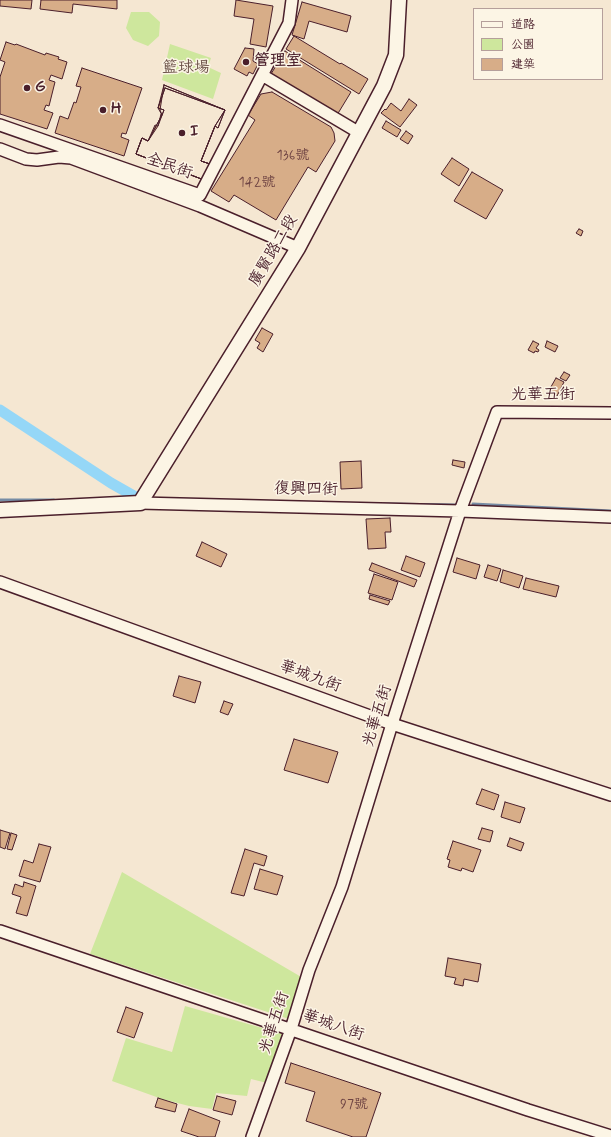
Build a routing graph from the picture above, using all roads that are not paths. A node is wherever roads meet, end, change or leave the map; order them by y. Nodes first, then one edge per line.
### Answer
1 (292, 0) edge
2 (399, 0) edge
3 (262, 75) junction
4 (0, 125) edge
5 (358, 132) junction
6 (0, 149) edge
7 (298, 248) junction
8 (611, 413) edge
9 (140, 503) junction
10 (0, 510) edge
11 (460, 511) junction
12 (611, 517) edge
13 (0, 582) edge
14 (392, 724) junction
15 (611, 795) edge
16 (0, 931) edge
17 (291, 1029) junction
18 (611, 1136) edge
19 (252, 1137) edge

1 - 3 street, 全民街
2 - 5 street, 廣賢路二段
3 - 4 street, 全民街
3 - 5 street
5 - 7 street, 廣賢路二段
6 - 7 street
7 - 9 street, 廣賢路二段
8 - 11 street, 光華五街
9 - 10 street, 復興四街
9 - 11 street, 復興四街
11 - 12 street, 復興四街
11 - 14 street, 光華五街
13 - 14 street, 華城九街
14 - 15 street, 華城九街
14 - 17 street, 光華五街
16 - 17 street, 華城八街
17 - 18 street, 華城八街
17 - 19 street, 光華五街

